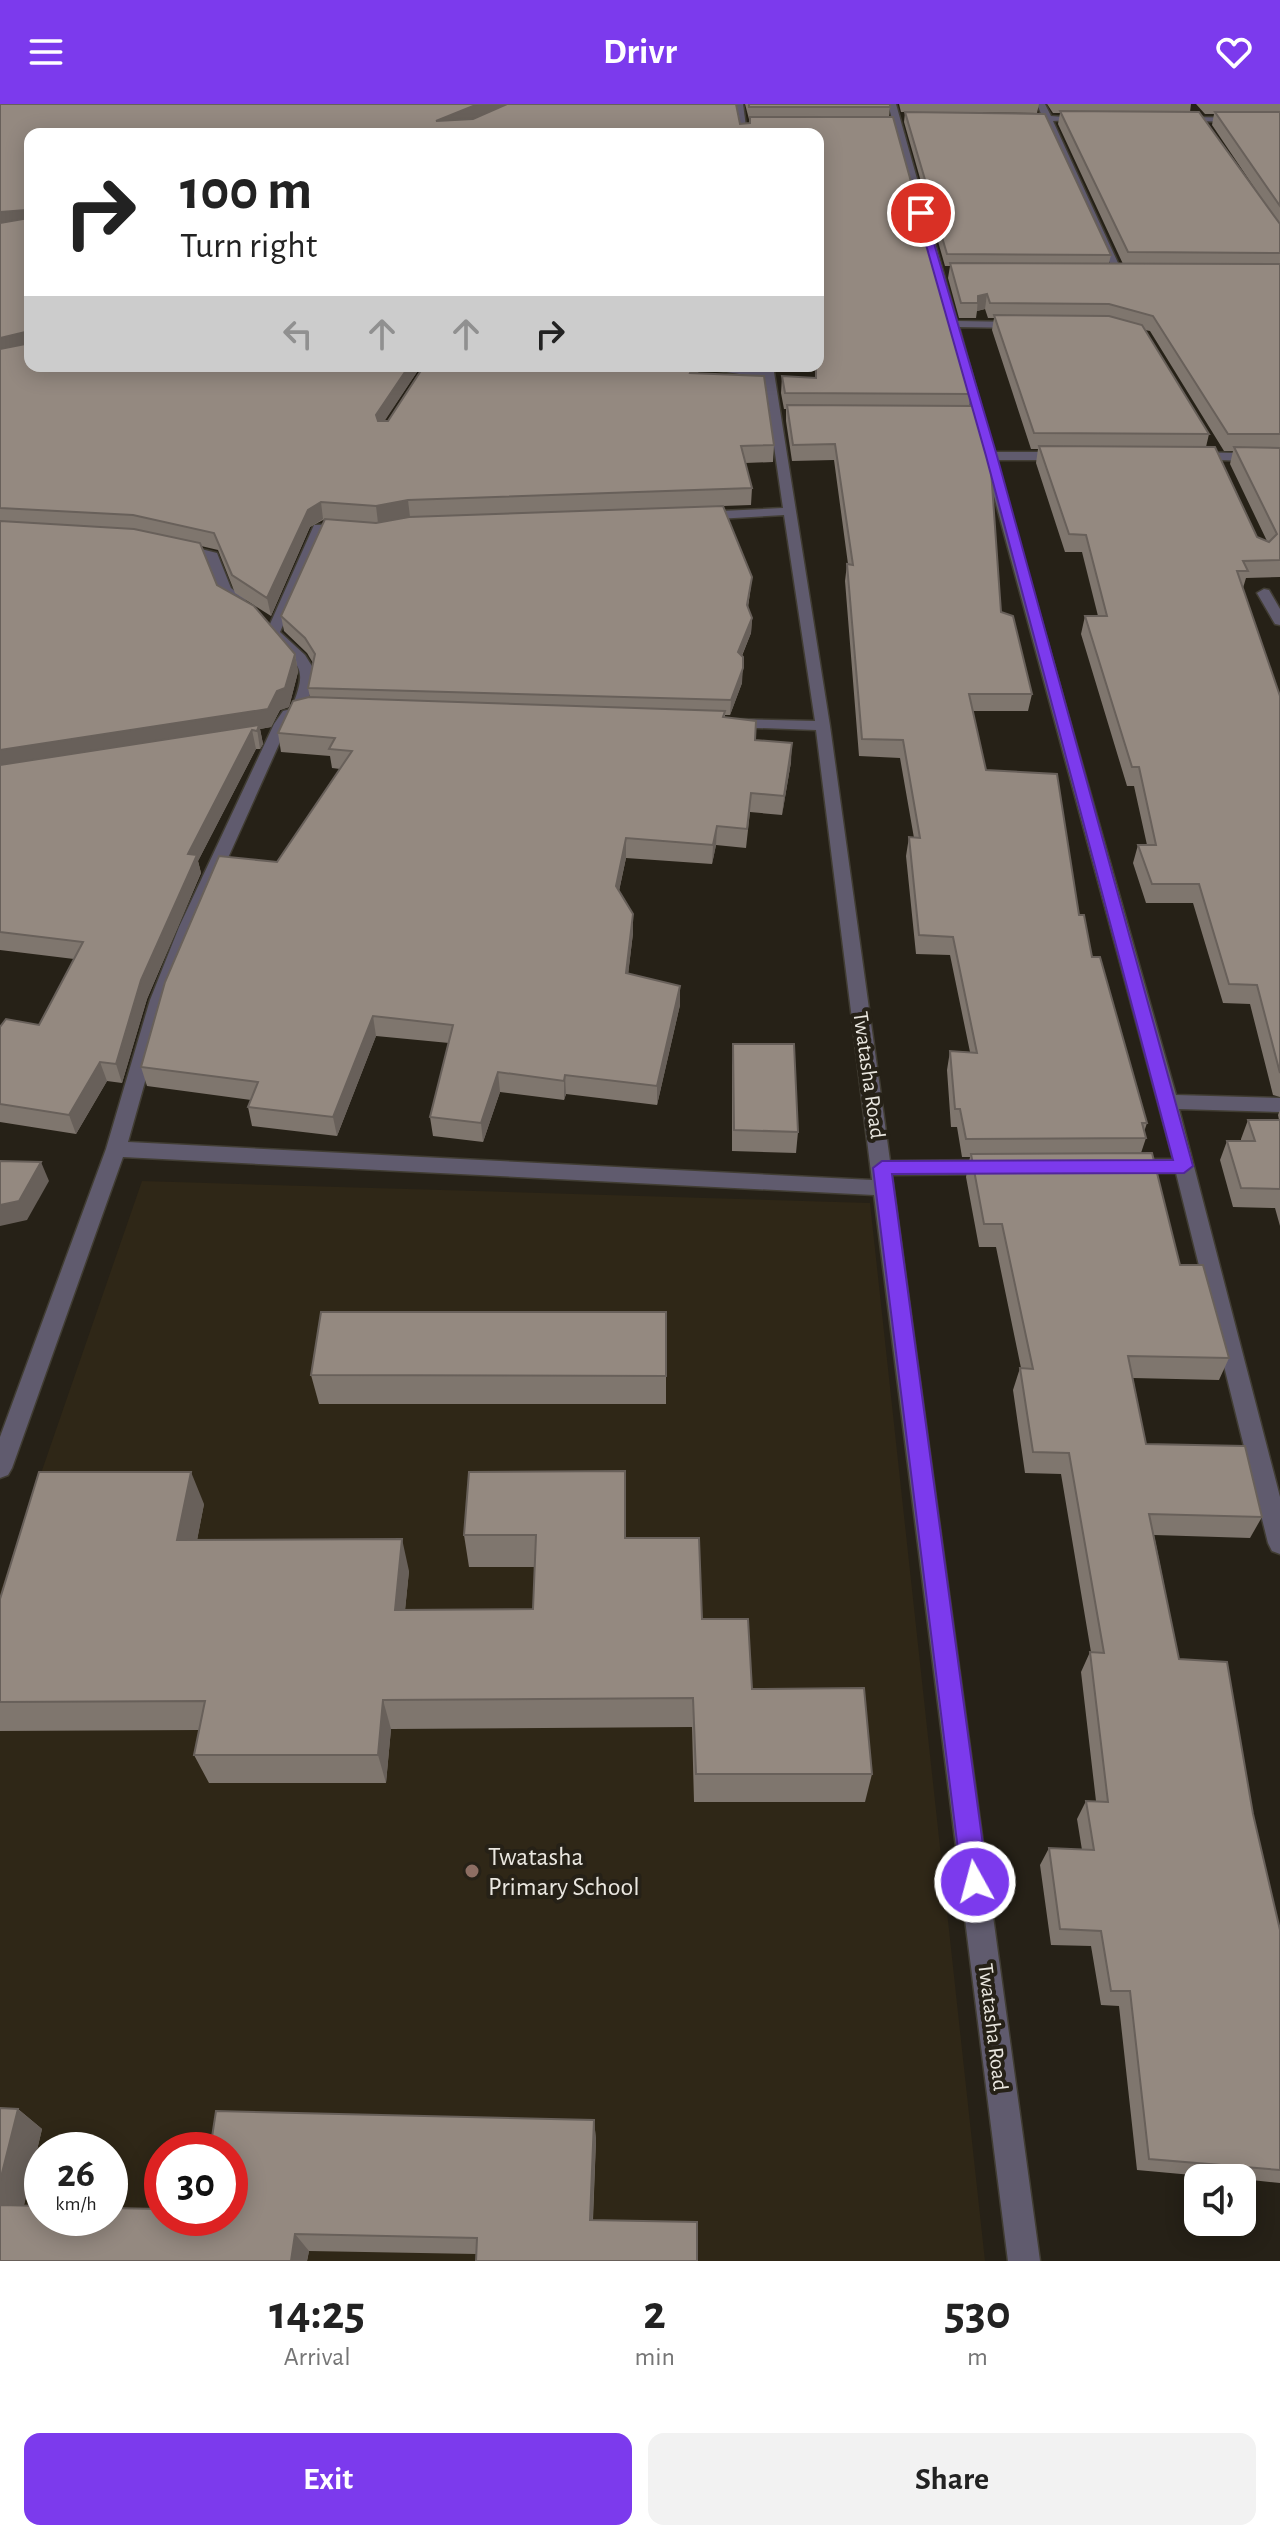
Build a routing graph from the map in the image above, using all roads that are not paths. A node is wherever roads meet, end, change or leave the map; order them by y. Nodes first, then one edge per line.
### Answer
1 (739, 104) edge
2 (1041, 104) edge
3 (1190, 104) edge
4 (895, 118) edge
5 (1002, 118) edge
6 (1048, 118) junction
7 (1094, 119) edge
8 (1170, 119) edge
9 (1200, 120) junction
10 (1280, 120) edge
11 (758, 125) edge
12 (743, 128) edge
13 (749, 128) edge
14 (1209, 133) edge
15 (1105, 274) edge
16 (1120, 274) junction
17 (1135, 274) edge
18 (951, 324) junction
19 (1029, 325) edge
20 (770, 372) edge
21 (1212, 451) junction
22 (991, 456) junction
23 (1081, 456) edge
24 (1172, 456) edge
25 (1280, 458) edge
26 (1226, 476) edge
27 (791, 511) junction
28 (678, 517) edge
29 (363, 530) edge
30 (163, 543) edge
31 (1264, 593) dead end
32 (1280, 621) edge
33 (273, 633) junction
34 (298, 710) junction
35 (327, 710) edge
36 (714, 722) edge
37 (823, 726) junction
38 (1168, 1102) junction
39 (1280, 1105) edge
40 (116, 1149) junction
41 (1184, 1166) junction
42 (1009, 1167) edge
43 (1104, 1167) edge
44 (883, 1178) junction
45 (0, 1468) edge
46 (1280, 1543) edge
47 (1024, 2261) edge

1 - 12 street
2 - 6 street
3 - 9 street
4 - 18 street
5 - 6 street
6 - 7 street
6 - 16 street
8 - 9 street
9 - 10 street
9 - 14 street
11 - 13 street
15 - 16 street
16 - 17 street
18 - 19 street
18 - 22 street
20 - 27 street, Twatasha Road
21 - 24 street
21 - 25 street
21 - 26 street
22 - 23 street
22 - 38 street
27 - 28 street
27 - 37 street, Twatasha Road
29 - 33 street
30 - 33 street
31 - 32 street
33 - 34 street
34 - 35 street
34 - 40 street
36 - 37 street
37 - 44 street, Twatasha Road
38 - 39 street
38 - 41 street
40 - 44 street
40 - 45 street
41 - 43 street
41 - 46 street
42 - 44 street
44 - 47 street, Twatasha Road

